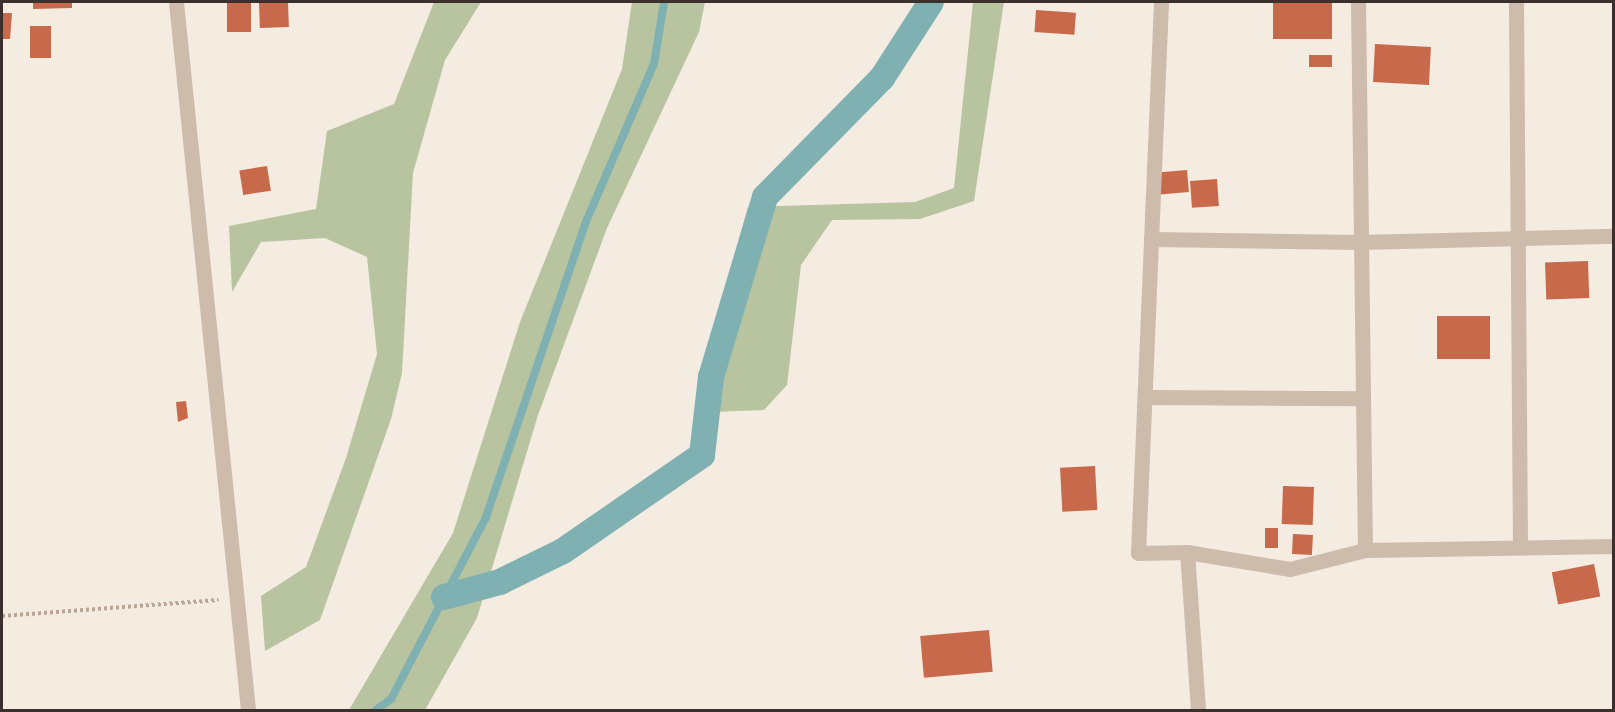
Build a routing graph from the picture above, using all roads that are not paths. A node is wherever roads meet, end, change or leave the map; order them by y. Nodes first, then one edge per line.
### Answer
1 (176, 2) edge
2 (1161, 2) edge
3 (1358, 2) edge
4 (1516, 2) edge
5 (1614, 236) edge
6 (1518, 238) junction
7 (1151, 239) junction
8 (1360, 242) junction
9 (1145, 397) junction
10 (1362, 398) junction
11 (1614, 546) edge
12 (1520, 547) junction
13 (1365, 550) junction
14 (1187, 552) junction
15 (248, 711) edge
16 (1198, 711) edge

1 - 15 street
2 - 7 street
3 - 8 street
4 - 6 street
5 - 6 street
6 - 8 street
6 - 12 street
7 - 8 street
7 - 9 street
8 - 10 street
9 - 10 street
9 - 14 street
10 - 13 street
11 - 12 street
12 - 13 street
13 - 14 street
14 - 16 street

